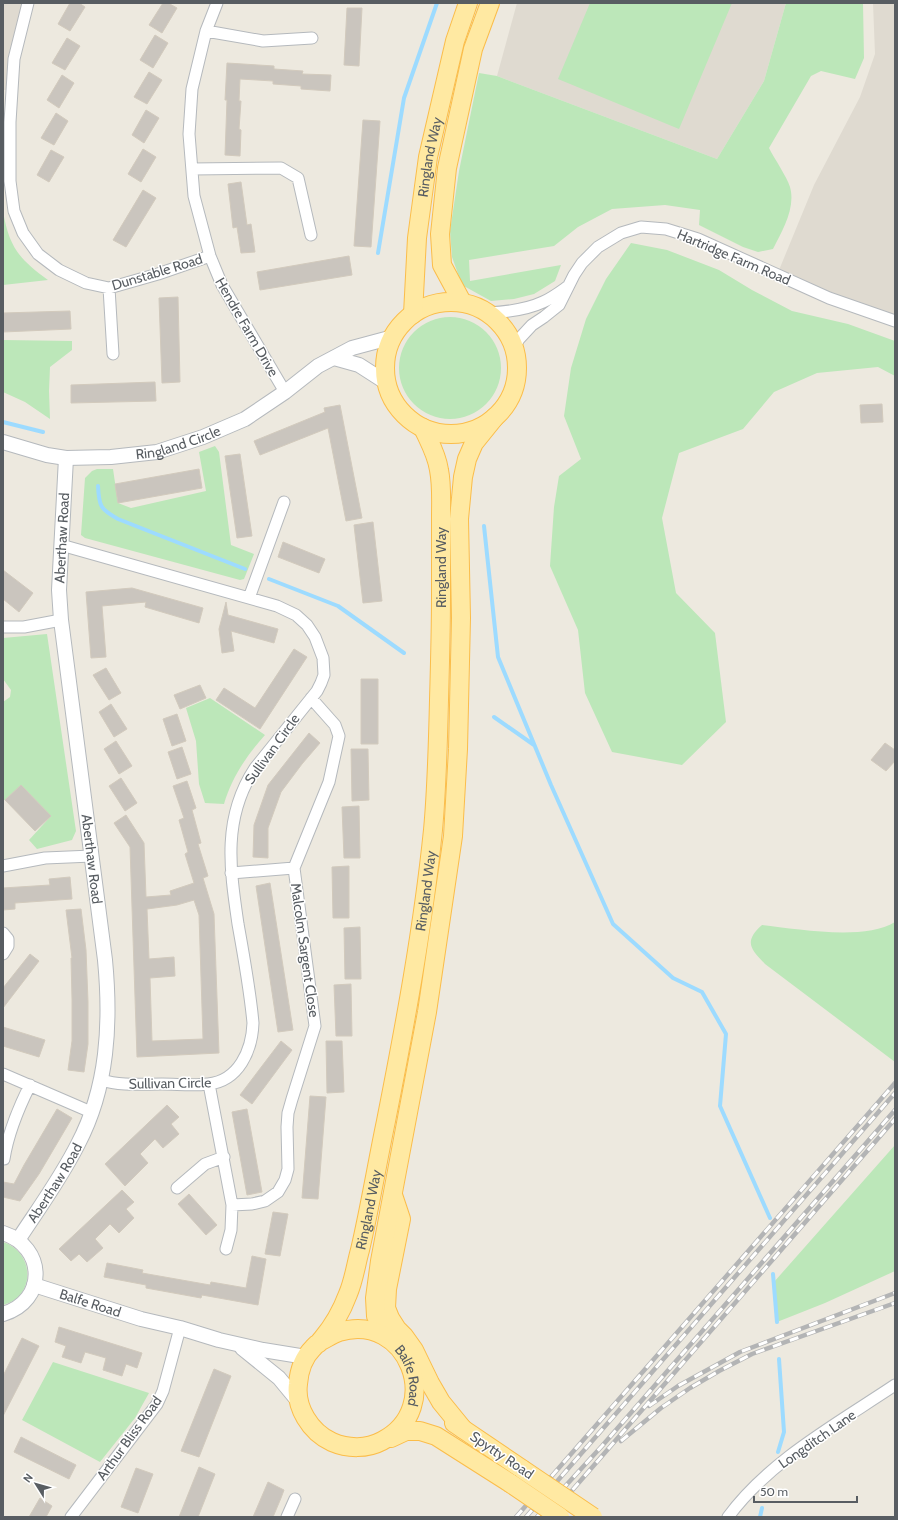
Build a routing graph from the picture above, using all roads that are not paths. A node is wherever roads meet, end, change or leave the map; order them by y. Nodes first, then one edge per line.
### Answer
1 (28, 3) edge
2 (217, 3) edge
3 (468, 3) edge
4 (490, 3) edge
5 (206, 31) junction
6 (312, 38) dead end
7 (7, 90) edge
8 (192, 169) junction
9 (310, 235) dead end
10 (210, 256) junction
11 (567, 287) junction
12 (109, 288) junction
13 (462, 302) junction
14 (488, 313) junction
15 (413, 314) junction
16 (895, 321) edge
17 (393, 337) junction
18 (514, 347) junction
19 (113, 354) dead end
20 (334, 358) junction
21 (387, 383) junction
22 (285, 392) junction
23 (495, 418) junction
24 (423, 428) junction
25 (3, 442) edge
26 (66, 458) junction
27 (284, 502) dead end
28 (61, 545) junction
29 (249, 598) junction
30 (61, 620) junction
31 (3, 627) edge
32 (311, 698) junction
33 (92, 856) junction
34 (3, 866) edge
35 (294, 868) junction
36 (231, 873) junction
37 (3, 934) edge
38 (3, 954) edge
39 (3, 1074) edge
40 (101, 1080) junction
41 (209, 1084) junction
42 (30, 1085) junction
43 (91, 1112) junction
44 (224, 1158) junction
45 (3, 1159) edge
46 (177, 1188) dead end
47 (392, 1192) junction
48 (232, 1205) junction
49 (3, 1233) edge
50 (18, 1240) junction
51 (226, 1249) dead end
52 (34, 1286) junction
53 (3, 1314) edge
54 (180, 1328) junction
55 (387, 1337) junction
56 (321, 1341) junction
57 (239, 1345) junction
58 (306, 1357) junction
59 (895, 1385) edge
60 (416, 1387) junction
61 (298, 1401) junction
62 (463, 1429) junction
63 (379, 1443) junction
64 (295, 1499) dead end
65 (71, 1517) edge
66 (287, 1517) edge
67 (560, 1517) edge
68 (593, 1517) edge
69 (728, 1517) edge

1 - 7 street, Dunstable Road
2 - 5 street, Hendre Farm Drive
3 - 15 main road, Ringland Way
4 - 13 main road, Ringland Way
5 - 6 street
5 - 8 street, Hendre Farm Drive
7 - 12 street, Dunstable Road
8 - 9 street
8 - 10 street, Hendre Farm Drive
10 - 12 street, Dunstable Road
10 - 22 street, Hendre Farm Drive
11 - 14 street, Hartridge Farm Road
11 - 16 street, Hartridge Farm Road
11 - 18 street, Hartridge Farm Road
12 - 19 street
13 - 14 main road, Ringland Way
13 - 15 main road, Ringland Way
14 - 18 main road, Ringland Way
15 - 17 main road, Ringland Way
17 - 20 street, Ringland Circle
17 - 21 main road, Ringland Way
18 - 23 main road, Ringland Way
20 - 21 street
20 - 22 street, Ringland Circle
21 - 24 main road, Ringland Way
22 - 26 street, Ringland Circle
23 - 24 main road, Ringland Way
23 - 47 main road, Ringland Way
24 - 56 main road, Ringland Way
25 - 26 street, Ringland Circle
26 - 28 street, Aberthaw Road
27 - 29 street
28 - 29 street, Sullivan Circle
28 - 30 street, Aberthaw Road
29 - 32 street, Sullivan Circle
30 - 31 street
30 - 33 street, Aberthaw Road
32 - 35 street, Malcolm Sargent Close
32 - 36 street, Sullivan Circle
33 - 34 street
33 - 40 street, Aberthaw Road
35 - 36 street, Malcolm Sargent Close
35 - 48 street, Malcolm Sargent Close
36 - 41 street, Sullivan Circle
37 - 38 street
39 - 42 street
40 - 41 street, Sullivan Circle
40 - 43 street, Aberthaw Road
41 - 44 street
42 - 43 street
42 - 45 street
43 - 50 street, Aberthaw Road
44 - 46 street
44 - 48 street
47 - 55 main road, Ringland Way
47 - 62 main road, Ringland Way
48 - 51 street
49 - 50 street
50 - 52 street
52 - 53 street
52 - 54 street, Balfe Road
54 - 57 street, Balfe Road
54 - 65 street, Arthur Bliss Road
55 - 56 main road, Balfe Road
55 - 60 main road, Balfe Road
56 - 58 main road, Balfe Road
57 - 58 street, Balfe Road
57 - 61 street, Balfe Road
58 - 61 main road, Balfe Road
59 - 69 street, Longditch Lane
60 - 62 main road, Spytty Road
60 - 63 main road, Balfe Road
61 - 63 main road, Balfe Road
62 - 68 main road, Spytty Road, bridge
63 - 67 main road, Spytty Road, bridge
64 - 66 street

